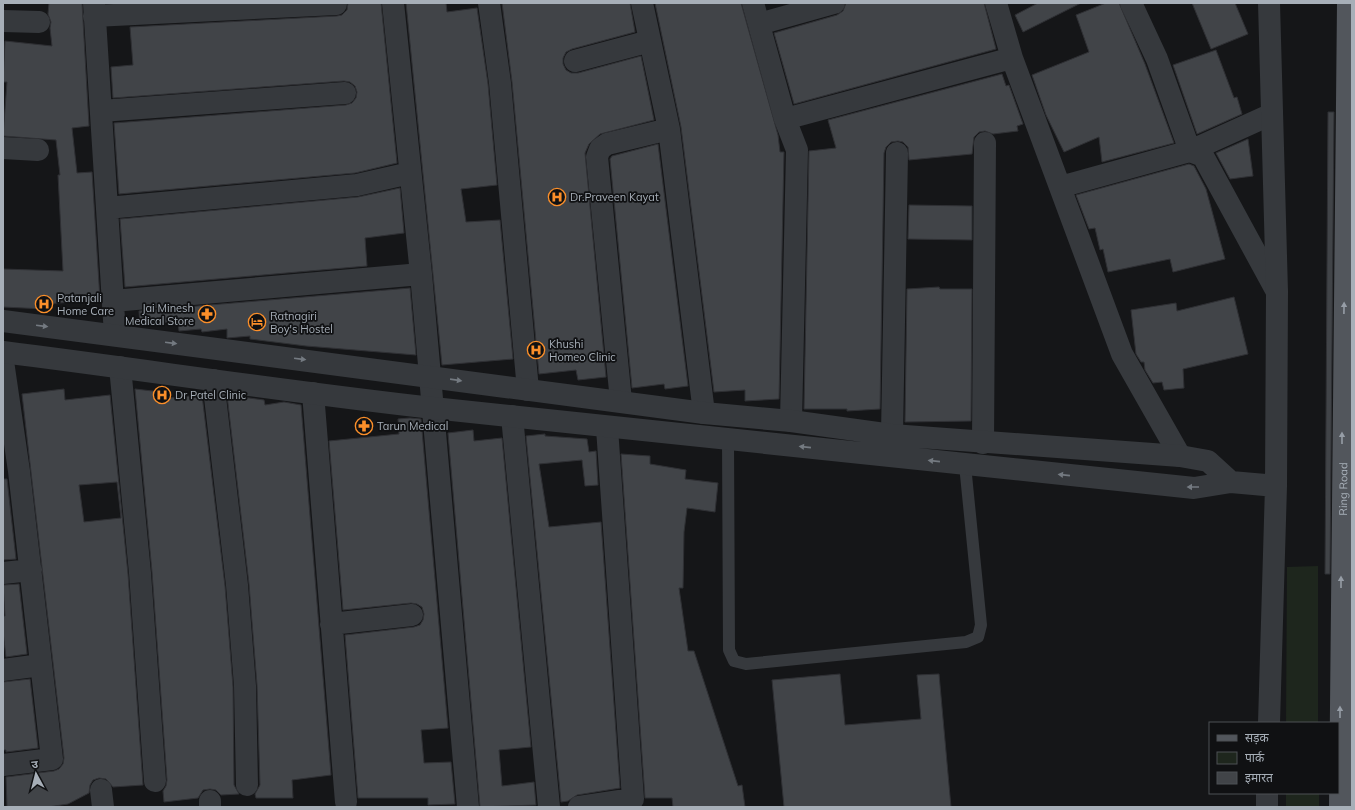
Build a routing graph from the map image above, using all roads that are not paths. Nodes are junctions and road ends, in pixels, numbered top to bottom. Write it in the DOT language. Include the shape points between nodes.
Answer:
graph roads {
  1 [pos="393,3"];
  2 [pos="490,3"];
  3 [pos="642,3"];
  4 [pos="753,3"];
  5 [pos="834,3"];
  6 [pos="996,3"];
  7 [pos="1131,3"];
  8 [pos="1269,3"];
  9 [pos="1348,3"];
  10 [pos="336,4"];
  11 [pos="94,10"];
  12 [pos="3,21"];
  13 [pos="39,22"];
  14 [pos="759,24"];
  15 [pos="650,41"];
  16 [pos="1012,58"];
  17 [pos="575,61"];
  18 [pos="345,92"];
  19 [pos="101,111"];
  20 [pos="1272,114"];
  21 [pos="785,119"];
  22 [pos="669,129"];
  23 [pos="985,143"];
  24 [pos="3,148"];
  25 [pos="38,150"];
  26 [pos="1190,151"];
  27 [pos="897,153"];
  28 [pos="410,173"];
  29 [pos="1060,187"];
  30 [pos="107,208"];
  31 [pos="420,274"];
  32 [pos="1277,292"];
  33 [pos="113,301"];
  34 [pos="3,321"];
  35 [pos="115,335"];
  36 [pos="3,352"];
  37 [pos="3,361"];
  38 [pos="120,367"];
  39 [pos="429,376"];
  40 [pos="213,380"];
  41 [pos="528,390"];
  42 [pos="313,393"];
  43 [pos="622,401"];
  44 [pos="433,408"];
  45 [pos="704,413"];
  46 [pos="512,416"];
  47 [pos="791,421"];
  48 [pos="607,428"];
  49 [pos="892,435"];
  50 [pos="728,439"];
  51 [pos="983,443"];
  52 [pos="1180,456"];
  53 [pos="965,465"];
  54 [pos="11,472"];
  55 [pos="1231,482"];
  56 [pos="1276,486"];
  57 [pos="31,570"];
  58 [pos="3,574"];
  59 [pos="412,615"];
  60 [pos="331,624"];
  61 [pos="41,665"];
  62 [pos="3,670"];
  63 [pos="1269,722"];
  64 [pos="3,765"];
  65 [pos="155,781"];
  66 [pos="247,785"];
  67 [pos="1267,794"];
  68 [pos="346,802"];
  69 [pos="468,807"];
  70 [pos="549,807"];
  71 [pos="579,807"];
  72 [pos="1267,807"];
  73 [pos="1340,807"];
  1 -- 28 [label="street"];
  2 -- 41 [label="street" via="500,83"];
  3 -- 15 [label="street"];
  4 -- 14 [label="street"];
  5 -- 14 [label="street"];
  6 -- 16 [label="street"];
  7 -- 26 [label="street" via="1157,59"];
  8 -- 20 [label="street"];
  73 -- 9 [label="main road, Ring Road, one-way"];
  10 -- 11 [label="street"];
  11 -- 19 [label="street"];
  12 -- 13 [label="street"];
  14 -- 21 [label="street"];
  15 -- 17 [label="street"];
  15 -- 22 [label="street"];
  16 -- 21 [label="street"];
  16 -- 29 [label="street"];
  18 -- 19 [label="street"];
  19 -- 30 [label="street"];
  20 -- 26 [label="street"];
  20 -- 32 [label="street"];
  21 -- 47 [label="street" via="798,150"];
  22 -- 43 [label="street" via="607,144 600,149 597,157"];
  22 -- 45 [label="street"];
  23 -- 51 [label="street"];
  24 -- 25 [label="street"];
  26 -- 29 [label="street"];
  26 -- 32 [label="street" via="1203,156"];
  27 -- 49 [label="street"];
  28 -- 30 [label="street" via="358,185"];
  28 -- 31 [label="street"];
  29 -- 52 [label="street" via="1122,354"];
  30 -- 33 [label="street"];
  31 -- 33 [label="street"];
  31 -- 39 [label="street"];
  32 -- 56 [label="street"];
  33 -- 35 [label="street"];
  34 -- 35 [label="street, one-way"];
  35 -- 39 [label="street, one-way"];
  36 -- 38 [label="street"];
  37 -- 54 [label="street"];
  38 -- 40 [label="street"];
  38 -- 65 [label="street" via="140,573"];
  39 -- 41 [label="street, one-way"];
  39 -- 44 [label="street"];
  40 -- 42 [label="street"];
  40 -- 66 [label="street" via="237,585 245,686"];
  41 -- 43 [label="street"];
  42 -- 44 [label="street"];
  42 -- 60 [label="street"];
  43 -- 45 [label="street"];
  44 -- 46 [label="street"];
  44 -- 69 [label="street"];
  45 -- 47 [label="street"];
  46 -- 48 [label="street"];
  46 -- 70 [label="street"];
  47 -- 49 [label="street"];
  48 -- 50 [label="street"];
  48 -- 71 [label="street" via="633,800"];
  49 -- 51 [label="street"];
  53 -- 50 [label="street, one-way"];
  50 -- 53 [label="lane" via="728,650 734,660 746,664 966,642 978,637 981,625"];
  51 -- 52 [label="street"];
  52 -- 55 [label="street" via="1208,461"];
  55 -- 53 [label="street, one-way" via="1194,488"];
  54 -- 57 [label="street"];
  55 -- 56 [label="street"];
  56 -- 63 [label="street"];
  57 -- 58 [label="street"];
  57 -- 61 [label="street"];
  59 -- 60 [label="street"];
  60 -- 68 [label="street"];
  61 -- 62 [label="street"];
  61 -- 64 [label="street" via="52,759"];
  67 -- 72 [label="street"];
}
